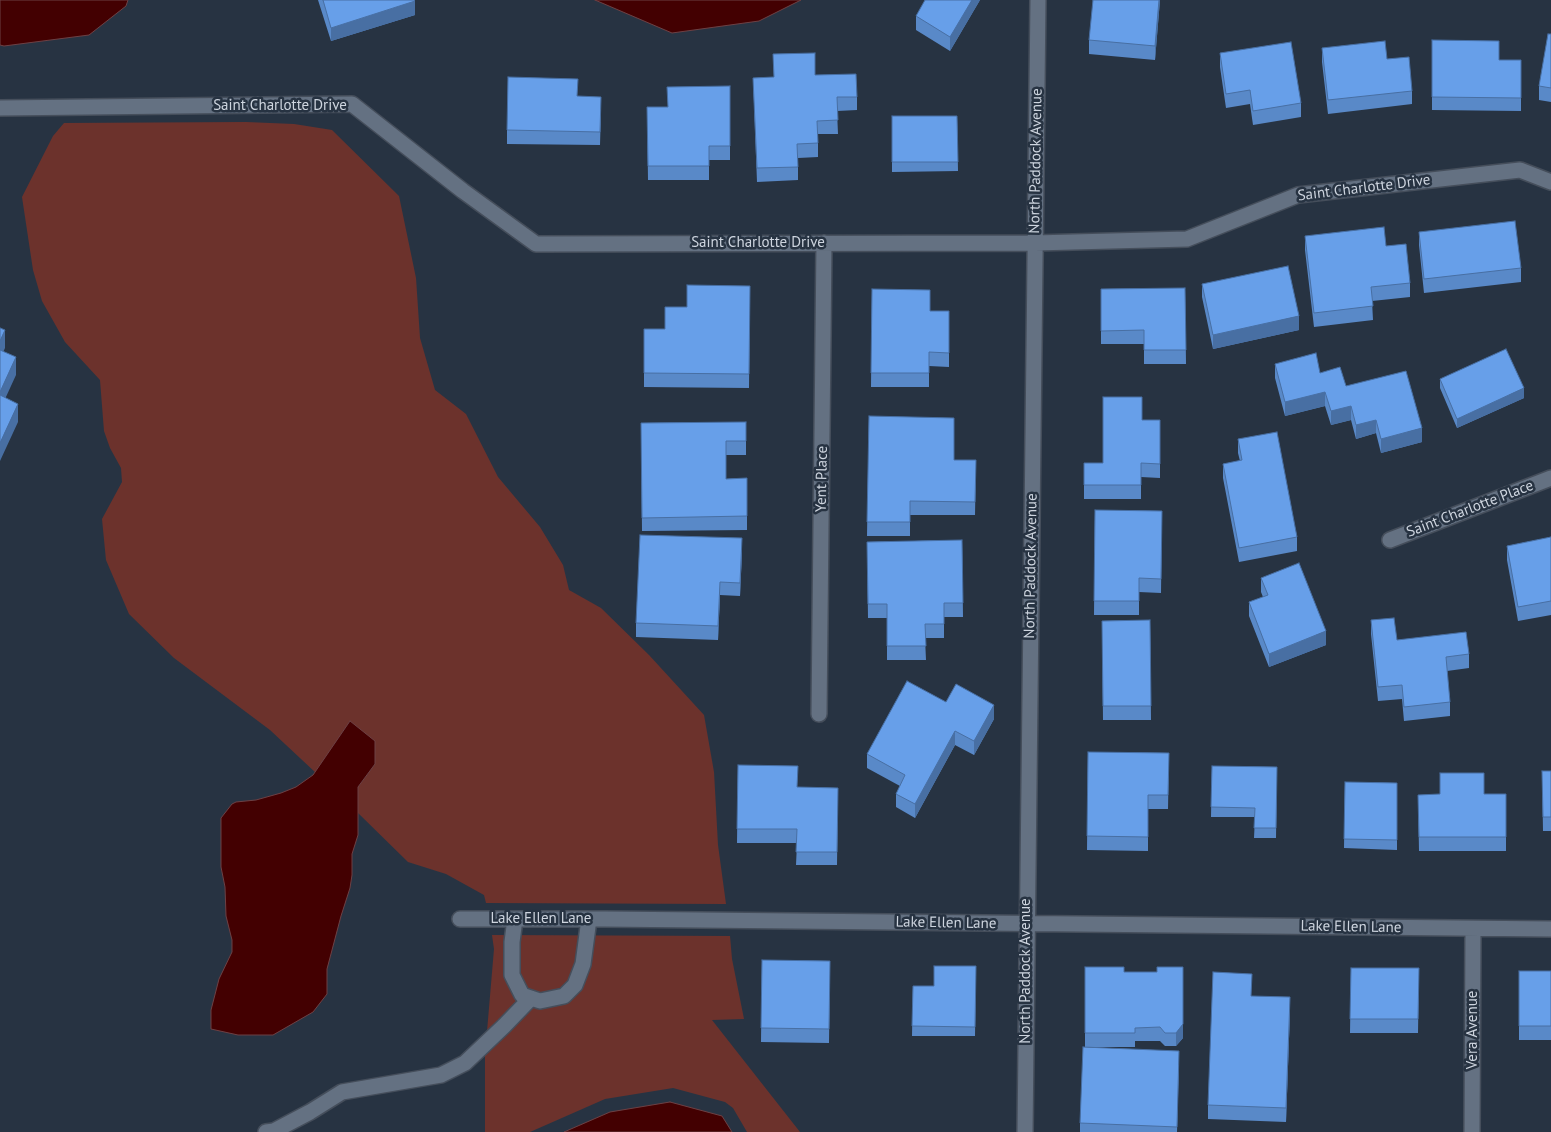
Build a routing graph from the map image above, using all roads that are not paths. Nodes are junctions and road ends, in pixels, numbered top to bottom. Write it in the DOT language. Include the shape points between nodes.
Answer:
graph roads {
  1 [pos="1038,0"];
  2 [pos="0,108"];
  3 [pos="1551,182"];
  4 [pos="824,243"];
  5 [pos="1035,243"];
  6 [pos="1551,478"];
  7 [pos="1390,540"];
  8 [pos="819,714"];
  9 [pos="460,919"];
  10 [pos="515,919"];
  11 [pos="589,919"];
  12 [pos="1026,924"];
  13 [pos="1473,928"];
  14 [pos="1551,928"];
  15 [pos="531,998"];
  16 [pos="266,1132"];
  17 [pos="1025,1132"];
  18 [pos="1472,1132"];
  1 -- 5 [label="street, North Paddock Avenue"];
  2 -- 4 [label="street, Saint Charlotte Drive" via="352,104 536,244"];
  3 -- 5 [label="street, Saint Charlotte Drive" via="1520,170 1298,195 1187,239"];
  4 -- 5 [label="street, Saint Charlotte Drive"];
  4 -- 8 [label="street, Yent Place"];
  5 -- 12 [label="street, North Paddock Avenue"];
  6 -- 7 [label="street, Saint Charlotte Place"];
  9 -- 10 [label="street, Lake Ellen Lane"];
  10 -- 11 [label="street, Lake Ellen Lane"];
  10 -- 15 [label="street" via="512,975 522,995"];
  11 -- 12 [label="street, Lake Ellen Lane"];
  11 -- 15 [label="street" via="575,985 564,996 540,1001"];
  12 -- 13 [label="street, Lake Ellen Lane"];
  12 -- 17 [label="street, North Paddock Avenue"];
  13 -- 14 [label="street, Lake Ellen Lane"];
  13 -- 18 [label="street, Vera Avenue"];
  15 -- 16 [label="street" via="465,1064 441,1075 342,1092 303,1116"];
}
